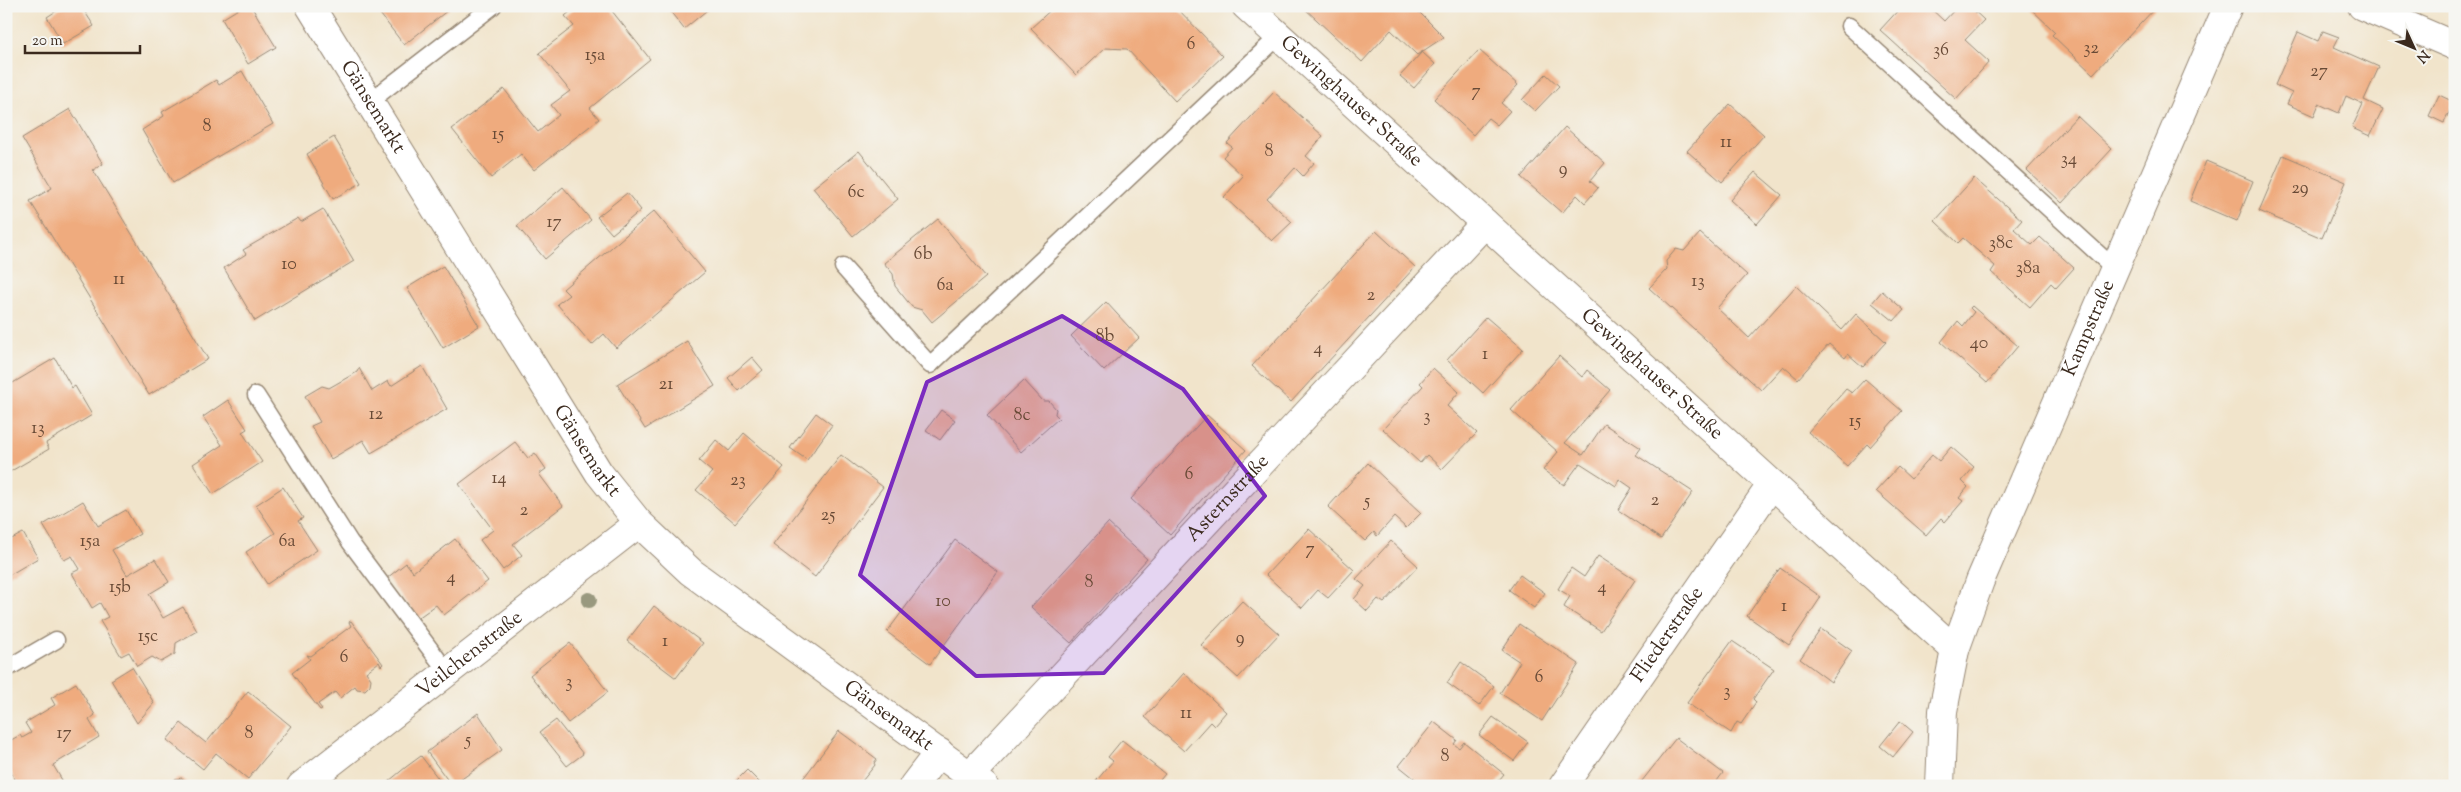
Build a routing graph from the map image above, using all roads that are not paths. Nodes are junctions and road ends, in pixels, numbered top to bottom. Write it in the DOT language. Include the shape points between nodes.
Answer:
graph roads {
  1 [pos="310,6"];
  2 [pos="493,6"];
  3 [pos="1246,6"];
  4 [pos="2228,6"];
  5 [pos="2362,6"];
  6 [pos="1849,26"];
  7 [pos="1280,36"];
  8 [pos="2455,46"];
  9 [pos="369,102"];
  10 [pos="1485,223"];
  11 [pos="843,267"];
  12 [pos="2114,269"];
  13 [pos="256,394"];
  14 [pos="1772,484"];
  15 [pos="639,523"];
  16 [pos="56,640"];
  17 [pos="1955,650"];
  18 [pos="6,669"];
  19 [pos="448,673"];
  20 [pos="939,752"];
  21 [pos="977,781"];
  22 [pos="301,786"];
  23 [pos="913,786"];
  24 [pos="1563,786"];
  25 [pos="1940,786"];
  1 -- 9 [label="street, Gänsemarkt"];
  2 -- 9 [label="lane"];
  3 -- 7 [label="street, Gewinghauser Straße"];
  4 -- 12 [label="street, Kampstraße"];
  5 -- 8 [label="street"];
  6 -- 12 [label="lane"];
  7 -- 10 [label="street, Gewinghauser Straße"];
  7 -- 11 [label="lane" via="930,365"];
  9 -- 15 [label="street, Gänsemarkt" via="599,472"];
  10 -- 14 [label="street, Gewinghauser Straße"];
  10 -- 21 [label="street, Asternstraße"];
  12 -- 17 [label="street, Kampstraße" via="1980,581"];
  13 -- 19 [label="lane" via="350,542"];
  14 -- 17 [label="street, Gewinghauser Straße"];
  14 -- 24 [label="street, Fliederstraße"];
  15 -- 19 [label="street, Veilchenstraße"];
  15 -- 20 [label="street, Gänsemarkt" via="691,572"];
  16 -- 18 [label="lane"];
  17 -- 25 [label="street" via="1943,711"];
  19 -- 22 [label="street, Veilchenstraße"];
  20 -- 21 [label="street, Gänsemarkt"];
  20 -- 23 [label="street"];
}
